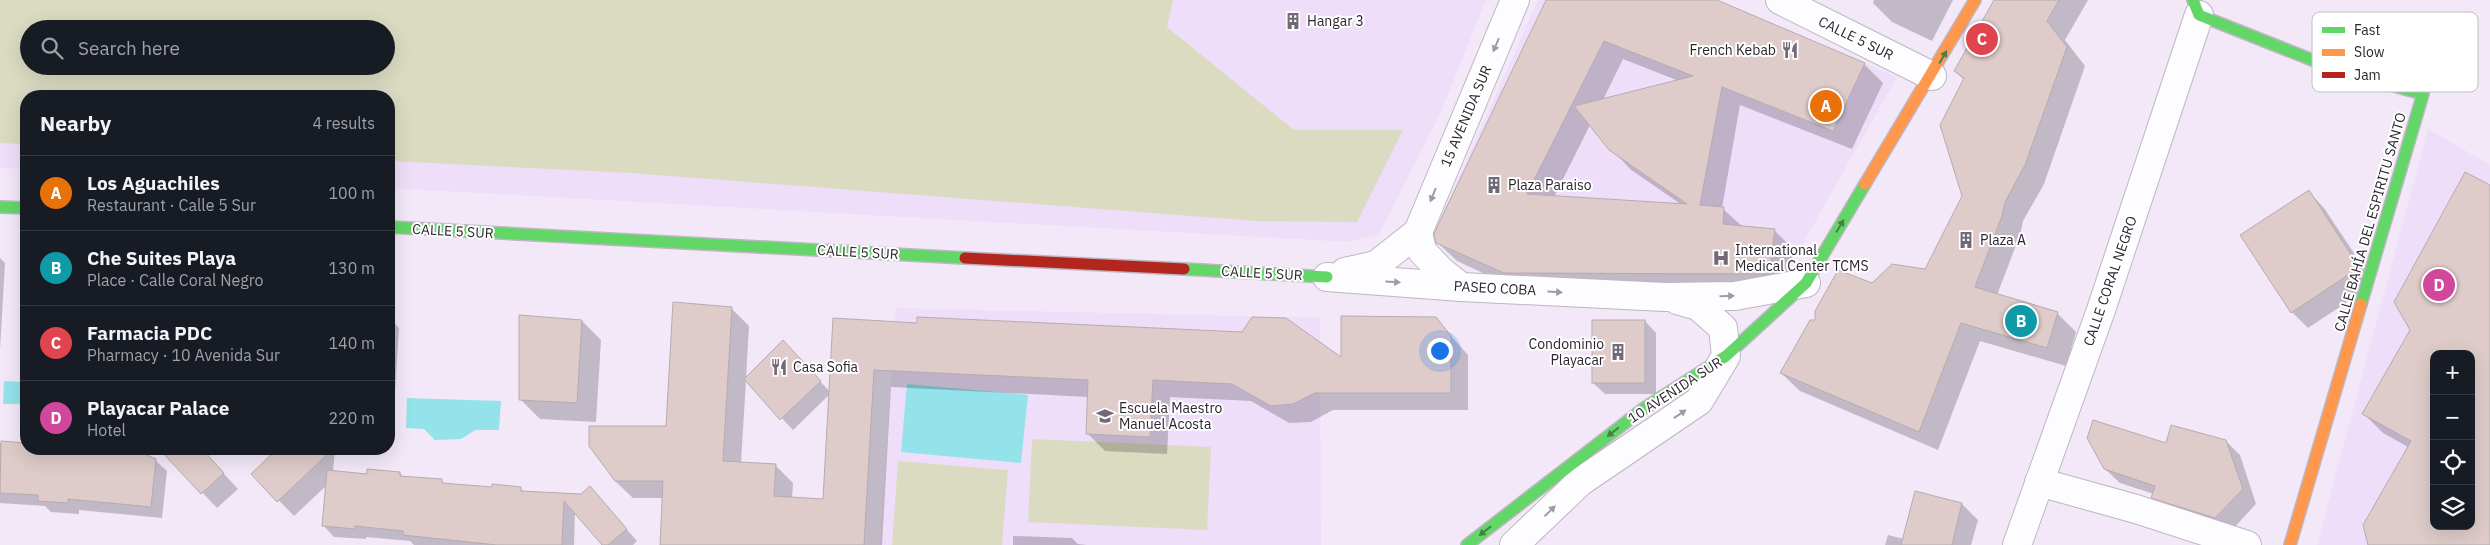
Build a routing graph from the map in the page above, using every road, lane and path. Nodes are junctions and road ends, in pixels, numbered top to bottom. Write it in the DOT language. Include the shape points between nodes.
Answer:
graph roads {
  1 [pos="1515,0"];
  2 [pos="1780,0"];
  3 [pos="1975,0"];
  4 [pos="2196,8"];
  5 [pos="2312,59"];
  6 [pos="1932,76"];
  7 [pos="2417,92"];
  8 [pos="0,207"];
  9 [pos="20,208"];
  10 [pos="395,227"];
  11 [pos="1418,232"];
  12 [pos="1327,277"];
  13 [pos="1806,283"];
  14 [pos="1461,287"];
  15 [pos="1664,297"];
  16 [pos="1726,356"];
  17 [pos="2039,482"];
  18 [pos="1467,545"];
  19 [pos="1514,545"];
  20 [pos="2017,545"];
  21 [pos="2247,545"];
  22 [pos="2290,545"];
  1 -- 11 [label="street, 15 AVENIDA SUR, one-way"];
  2 -- 6 [label="street, CALLE 5 SUR"];
  6 -- 3 [label="street, one-way"];
  4 -- 5 [label="street, CALLE BAHÍA DEL ESPIRITU SANTO"];
  4 -- 17 [label="street, CALLE CORAL NEGRO" via="2107,292"];
  13 -- 6 [label="street, one-way"];
  7 -- 22 [label="street, CALLE BAHÍA DEL ESPIRITU SANTO" via="2424,94"];
  8 -- 9 [label="street"];
  10 -- 12 [label="street, CALLE 5 SUR"];
  11 -- 12 [label="street" via="1376,264"];
  11 -- 14 [label="street" via="1422,252"];
  12 -- 14 [label="street, PASEO COBA, one-way"];
  15 -- 13 [label="street, PASEO COBA, one-way" via="1735,296"];
  13 -- 16 [label="street"];
  14 -- 15 [label="street, PASEO COBA, one-way"];
  15 -- 16 [label="street, PASEO COBA" via="1698,306 1723,328"];
  16 -- 18 [label="street, 10 AVENIDA SUR, one-way" via="1643,409"];
  19 -- 16 [label="street, 10 AVENIDA SUR, one-way" via="1580,482 1699,401"];
  17 -- 20 [label="street, CALLE CORAL NEGRO"];
  17 -- 21 [label="street"];
}
